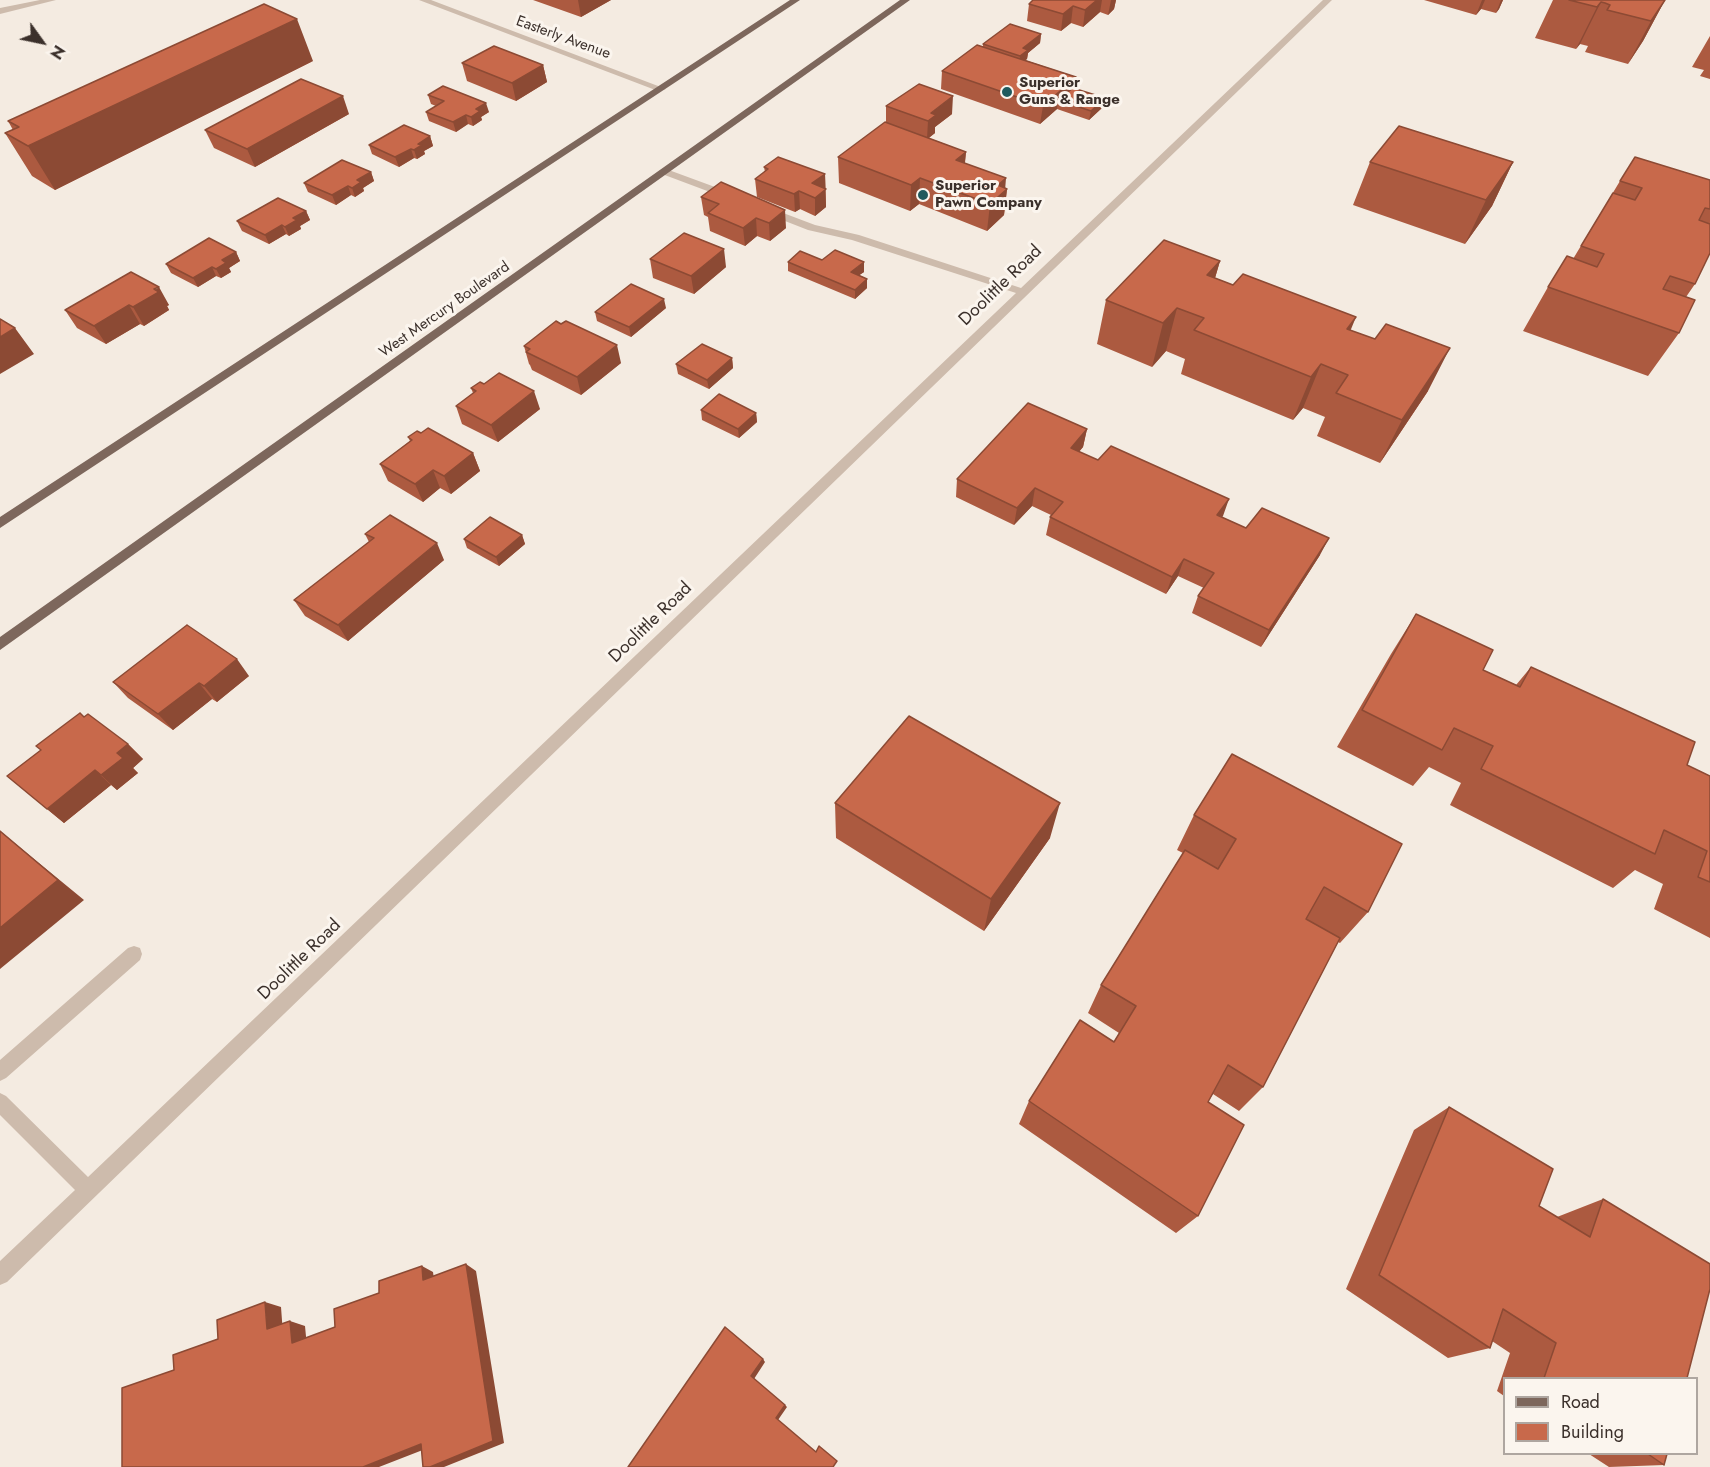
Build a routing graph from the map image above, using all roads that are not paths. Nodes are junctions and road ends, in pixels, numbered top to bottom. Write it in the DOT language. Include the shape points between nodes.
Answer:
graph roads {
  1 [pos="52,0"];
  2 [pos="423,0"];
  3 [pos="796,0"];
  4 [pos="906,0"];
  5 [pos="1328,0"];
  6 [pos="0,11"];
  7 [pos="661,88"];
  8 [pos="666,172"];
  9 [pos="739,200"];
  10 [pos="760,208"];
  11 [pos="1023,292"];
  12 [pos="0,523"];
  13 [pos="0,644"];
  14 [pos="134,954"];
  15 [pos="0,1072"];
  16 [pos="0,1102"];
  17 [pos="88,1190"];
  18 [pos="0,1275"];
  1 -- 6 [label="street"];
  2 -- 7 [label="street, Easterly Avenue"];
  3 -- 7 [label="main road"];
  4 -- 8 [label="main road, West Mercury Boulevard"];
  5 -- 11 [label="street, Doolittle Road"];
  7 -- 12 [label="main road"];
  8 -- 9 [label="street"];
  8 -- 13 [label="main road, West Mercury Boulevard"];
  10 -- 11 [label="street" via="812,228 855,237"];
  11 -- 17 [label="street, Doolittle Road"];
  14 -- 15 [label="street"];
  16 -- 17 [label="street"];
  17 -- 18 [label="street, Doolittle Road"];
}
